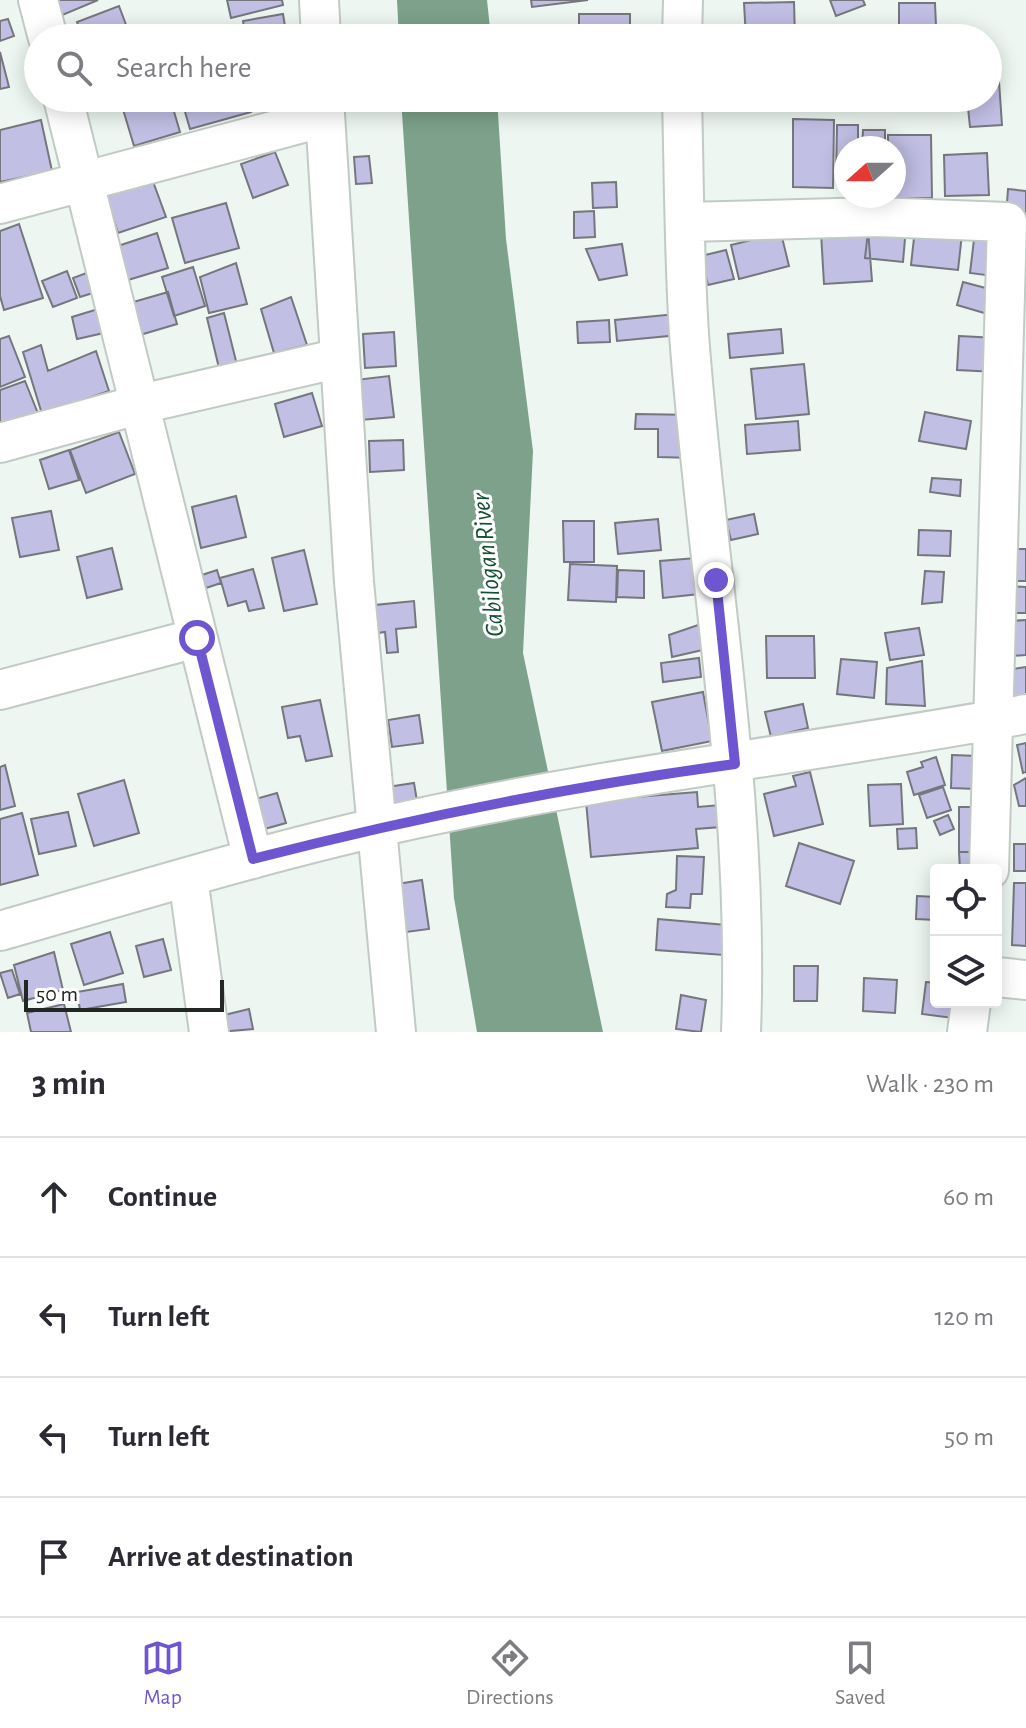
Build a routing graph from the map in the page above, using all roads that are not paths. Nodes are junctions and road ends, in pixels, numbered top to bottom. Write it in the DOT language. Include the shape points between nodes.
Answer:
graph roads {
  1 [pos="38,0"];
  2 [pos="319,0"];
  3 [pos="683,0"];
  4 [pos="44,24"];
  5 [pos="320,24"];
  6 [pos="682,24"];
  7 [pos="67,112"];
  8 [pos="312,112"];
  9 [pos="325,112"];
  10 [pos="682,112"];
  11 [pos="85,182"];
  12 [pos="0,204"];
  13 [pos="686,222"];
  14 [pos="340,358"];
  15 [pos="141,404"];
  16 [pos="0,443"];
  17 [pos="197,638"];
  18 [pos="0,690"];
  19 [pos="1010,717"];
  20 [pos="735,764"];
  21 [pos="395,823"];
  22 [pos="253,859"];
  23 [pos="990,864"];
  24 [pos="188,877"];
  25 [pos="0,931"];
  26 [pos="1002,978"];
  27 [pos="1026,980"];
  28 [pos="970,1008"];
  29 [pos="209,1032"];
  30 [pos="396,1032"];
  31 [pos="741,1032"];
  32 [pos="967,1032"];
  1 -- 4 [label="street"];
  2 -- 5 [label="street"];
  3 -- 6 [label="street"];
  7 -- 11 [label="street"];
  8 -- 11 [label="street"];
  9 -- 14 [label="street"];
  10 -- 13 [label="street"];
  11 -- 12 [label="street"];
  11 -- 15 [label="street"];
  13 -- 19 [label="street" via="876,217 1007,222"];
  13 -- 20 [label="street" via="689,333"];
  14 -- 15 [label="street"];
  14 -- 21 [label="street" via="354,582"];
  15 -- 16 [label="street"];
  15 -- 17 [label="street"];
  17 -- 18 [label="street"];
  17 -- 22 [label="street"];
  19 -- 20 [label="street"];
  19 -- 23 [label="street"];
  20 -- 21 [label="street" via="636,777"];
  20 -- 31 [label="street" via="743,879"];
  21 -- 22 [label="street"];
  21 -- 30 [label="street"];
  22 -- 24 [label="street"];
  24 -- 25 [label="street"];
  24 -- 29 [label="street"];
  26 -- 27 [label="street"];
  28 -- 32 [label="street"];
}
